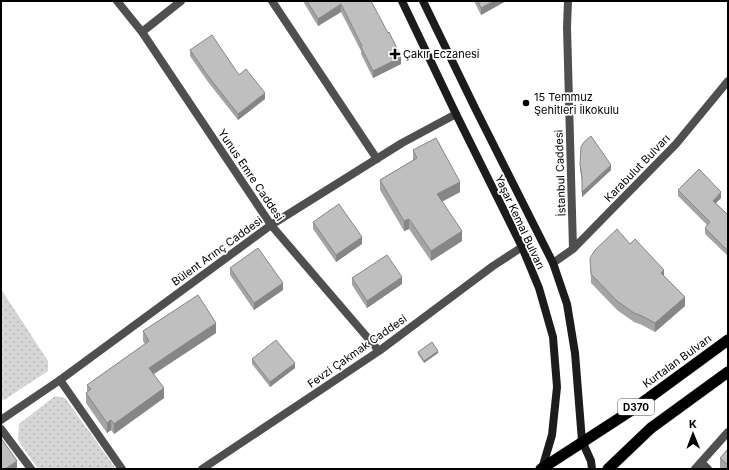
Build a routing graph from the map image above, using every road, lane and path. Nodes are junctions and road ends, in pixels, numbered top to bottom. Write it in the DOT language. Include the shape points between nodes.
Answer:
graph roads {
  1 [pos="117,1"];
  2 [pos="182,1"];
  3 [pos="272,1"];
  4 [pos="402,1"];
  5 [pos="423,1"];
  6 [pos="568,1"];
  7 [pos="142,32"];
  8 [pos="728,81"];
  9 [pos="456,114"];
  10 [pos="377,159"];
  11 [pos="271,225"];
  12 [pos="522,248"];
  13 [pos="573,249"];
  14 [pos="553,263"];
  15 [pos="728,340"];
  16 [pos="379,351"];
  17 [pos="728,372"];
  18 [pos="60,380"];
  19 [pos="1,420"];
  20 [pos="1,429"];
  21 [pos="728,432"];
  22 [pos="582,441"];
  23 [pos="698,466"];
  24 [pos="31,469"];
  25 [pos="122,469"];
  26 [pos="202,469"];
  27 [pos="542,469"];
  28 [pos="592,469"];
  29 [pos="608,469"];
  30 [pos="708,469"];
  1 -- 7 [label="street, Yunus Emre Caddesi"];
  2 -- 7 [label="street"];
  3 -- 10 [label="street"];
  4 -- 9 [label="main road, Yaşar Kemal Bulvarı"];
  5 -- 14 [label="main road, Yaşar Kemal Bulvarı"];
  6 -- 13 [label="street, İstanbul Caddesi"];
  7 -- 11 [label="street, Yunus Emre Caddesi"];
  8 -- 13 [label="street, Karabulut Bulvarı" via="676,144"];
  9 -- 10 [label="street, Bülent Arınç Caddesi"];
  9 -- 12 [label="main road, Yaşar Kemal Bulvarı"];
  10 -- 11 [label="street, Bülent Arınç Caddesi"];
  11 -- 16 [label="street, Yunus Emre Caddesi"];
  11 -- 18 [label="street, Bülent Arınç Caddesi"];
  12 -- 16 [label="street, Fevzi Çakmak Caddesi" via="493,266"];
  12 -- 27 [label="main road, Yaşar Kemal Bulvarı" via="539,288 553,337 557,387 552,435"];
  13 -- 14 [label="street, Karabulut Bulvarı"];
  14 -- 22 [label="main road, Yaşar Kemal Bulvarı" via="567,304 576,353"];
  15 -- 22 [label="highway, Kurtalan Bulvarı / D370" via="634,408"];
  16 -- 26 [label="street, Fevzi Çakmak Caddesi"];
  17 -- 29 [label="highway, D370" via="651,428"];
  18 -- 19 [label="street, Bülent Arınç Caddesi"];
  18 -- 25 [label="street"];
  20 -- 24 [label="street"];
  21 -- 23 [label="street"];
  22 -- 27 [label="highway, Kurtalan Bulvarı / D370"];
  22 -- 28 [label="main road"];
  23 -- 30 [label="street"];
}
